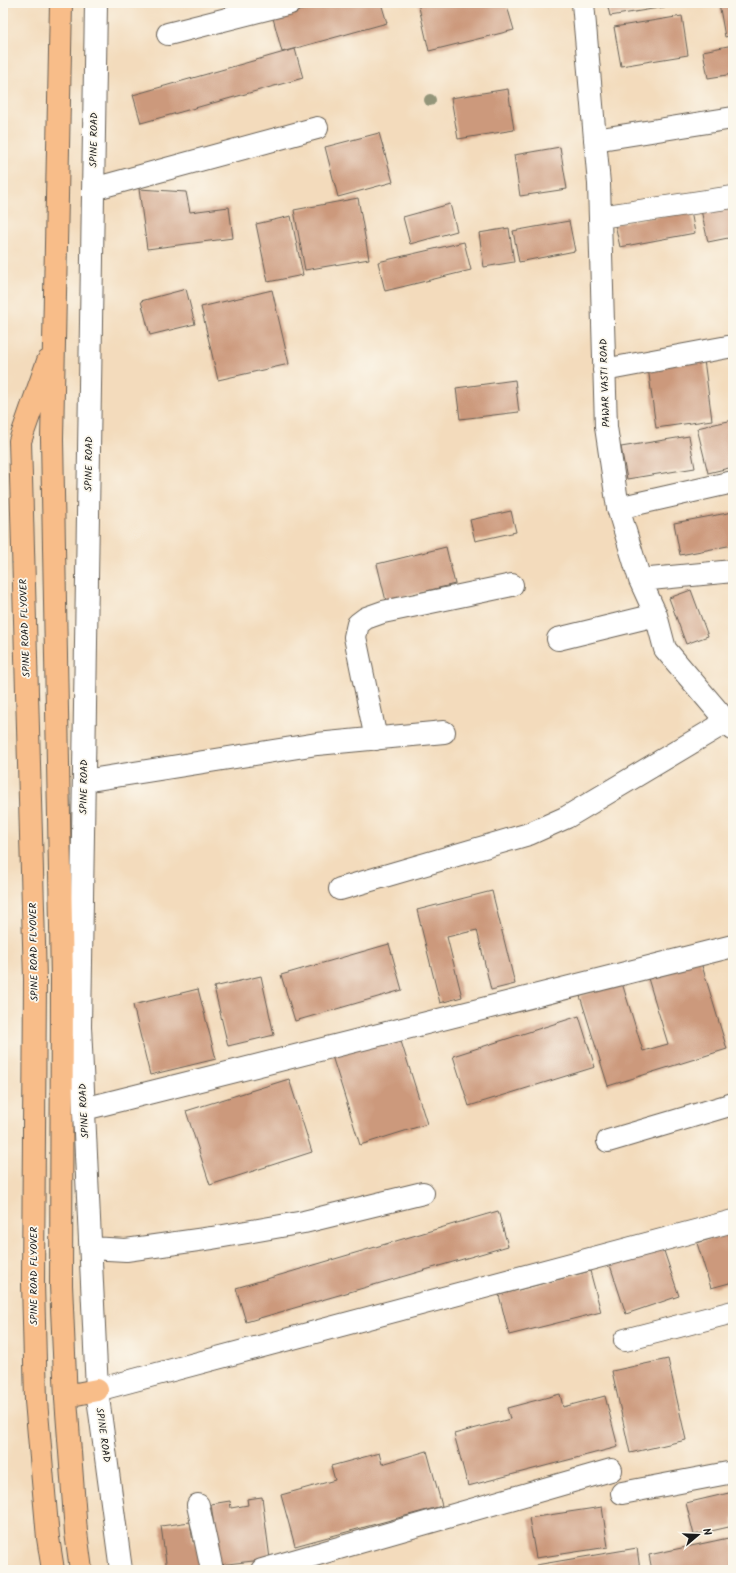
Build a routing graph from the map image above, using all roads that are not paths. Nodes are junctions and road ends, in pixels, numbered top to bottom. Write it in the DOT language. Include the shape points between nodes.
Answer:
graph roads {
  1 [pos="61,3"];
  2 [pos="96,3"];
  3 [pos="290,3"];
  4 [pos="583,3"];
  5 [pos="168,34"];
  6 [pos="733,118"];
  7 [pos="317,128"];
  8 [pos="595,140"];
  9 [pos="93,189"];
  10 [pos="733,197"];
  11 [pos="600,217"];
  12 [pos="55,339"];
  13 [pos="733,346"];
  14 [pos="604,370"];
  15 [pos="733,482"];
  16 [pos="618,508"];
  17 [pos="733,570"];
  18 [pos="640,580"];
  19 [pos="512,584"];
  20 [pos="656,615"];
  21 [pos="558,639"];
  22 [pos="730,726"];
  23 [pos="444,732"];
  24 [pos="376,739"];
  25 [pos="84,781"];
  26 [pos="340,889"];
  27 [pos="733,946"];
  28 [pos="733,1104"];
  29 [pos="84,1109"];
  30 [pos="608,1141"];
  31 [pos="423,1193"];
  32 [pos="733,1220"];
  33 [pos="90,1248"];
  34 [pos="733,1312"];
  35 [pos="625,1340"];
  36 [pos="97,1390"];
  37 [pos="66,1396"];
  38 [pos="611,1470"];
  39 [pos="733,1472"];
  40 [pos="622,1493"];
  41 [pos="198,1506"];
  42 [pos="301,1564"];
  43 [pos="53,1570"];
  44 [pos="81,1570"];
  45 [pos="121,1570"];
  46 [pos="212,1570"];
  47 [pos="262,1570"];
  1 -- 12 [label="main road, SPINE ROAD"];
  2 -- 9 [label="street, SPINE ROAD"];
  3 -- 5 [label="street"];
  4 -- 8 [label="street, PAWAR VASTI ROAD"];
  6 -- 8 [label="street"];
  7 -- 9 [label="street"];
  8 -- 11 [label="street, PAWAR VASTI ROAD"];
  9 -- 25 [label="street, SPINE ROAD"];
  10 -- 11 [label="street"];
  11 -- 14 [label="street, PAWAR VASTI ROAD"];
  12 -- 37 [label="main road, SPINE ROAD" via="52,439 62,980 61,1285"];
  12 -- 43 [label="main road, SPINE ROAD FLYOVER" via="20,441 35,979 33,1283 36,1401"];
  13 -- 14 [label="street"];
  14 -- 16 [label="street, PAWAR VASTI ROAD" via="606,427"];
  15 -- 16 [label="street"];
  16 -- 18 [label="street, PAWAR VASTI ROAD"];
  17 -- 18 [label="street"];
  18 -- 20 [label="street, PAWAR VASTI ROAD"];
  19 -- 24 [label="street" via="383,612 358,624 355,637"];
  20 -- 21 [label="street"];
  20 -- 22 [label="street, PAWAR VASTI ROAD" via="665,649"];
  22 -- 26 [label="street" via="567,817 529,834"];
  23 -- 24 [label="street"];
  24 -- 25 [label="street" via="317,744"];
  25 -- 29 [label="street, SPINE ROAD" via="80,1026"];
  27 -- 29 [label="street"];
  28 -- 30 [label="street"];
  29 -- 33 [label="street, SPINE ROAD"];
  31 -- 33 [label="street" via="304,1222 212,1238 126,1250"];
  32 -- 36 [label="street"];
  33 -- 36 [label="street, SPINE ROAD"];
  34 -- 35 [label="street"];
  36 -- 37 [label="main road"];
  36 -- 45 [label="street, SPINE ROAD"];
  37 -- 44 [label="main road, SPINE ROAD"];
  38 -- 42 [label="street"];
  39 -- 40 [label="street"];
  41 -- 46 [label="street"];
  42 -- 47 [label="street"];
}
